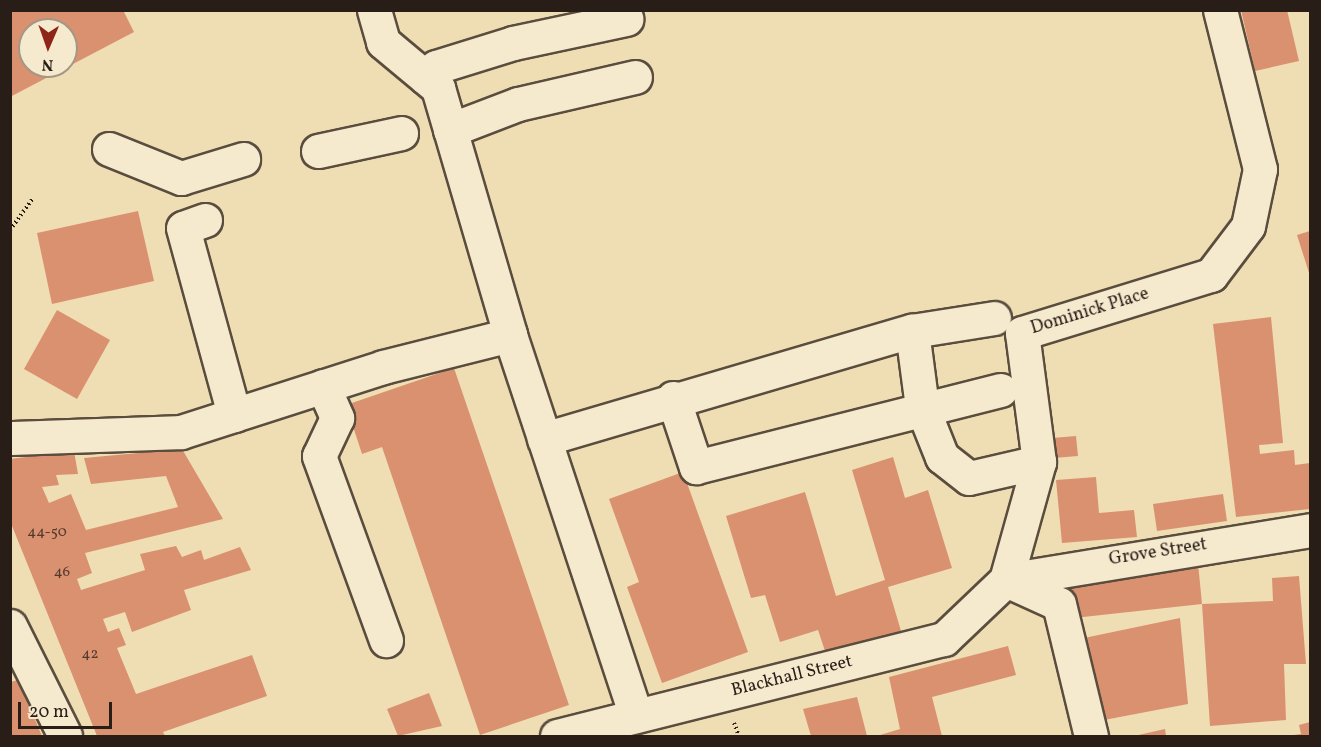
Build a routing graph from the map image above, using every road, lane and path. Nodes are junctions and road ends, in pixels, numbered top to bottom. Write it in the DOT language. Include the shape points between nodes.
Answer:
graph roads {
  1 [pos="374,10"];
  2 [pos="1220,10"];
  3 [pos="626,19"];
  4 [pos="425,77"];
  5 [pos="635,77"];
  6 [pos="450,130"];
  7 [pos="400,133"];
  8 [pos="109,149"];
  9 [pos="318,151"];
  10 [pos="243,159"];
  11 [pos="33,198"];
  12 [pos="205,220"];
  13 [pos="10,230"];
  14 [pos="994,318"];
  15 [pos="912,330"];
  16 [pos="510,335"];
  17 [pos="323,386"];
  18 [pos="999,390"];
  19 [pos="673,398"];
  20 [pos="921,407"];
  21 [pos="234,415"];
  22 [pos="10,438"];
  23 [pos="544,439"];
  24 [pos="1039,462"];
  25 [pos="1311,530"];
  26 [pos="1006,580"];
  27 [pos="10,626"];
  28 [pos="386,640"];
  29 [pos="636,716"];
  30 [pos="65,736"];
  31 [pos="557,736"];
  32 [pos="1091,736"];
  1 -- 4 [label="street" via="383,42"];
  2 -- 24 [label="street, Dominick Place" via="1260,169 1248,226 1211,275 1022,333"];
  3 -- 4 [label="street" via="513,43 436,67"];
  4 -- 6 [label="street" via="438,88"];
  5 -- 6 [label="street" via="518,104"];
  6 -- 16 [label="street"];
  7 -- 9 [label="street"];
  8 -- 10 [label="street" via="181,178"];
  11 -- 13 [label="path"];
  12 -- 21 [label="street" via="183,228"];
  14 -- 15 [label="street"];
  15 -- 19 [label="street"];
  15 -- 20 [label="street"];
  16 -- 17 [label="street"];
  16 -- 23 [label="street"];
  17 -- 21 [label="street"];
  17 -- 28 [label="street" via="337,418 319,456"];
  18 -- 20 [label="street"];
  19 -- 20 [label="street" via="696,466"];
  19 -- 23 [label="street"];
  20 -- 24 [label="street" via="942,457 969,478"];
  21 -- 22 [label="street" via="181,432"];
  23 -- 29 [label="street"];
  24 -- 26 [label="street, Dominick Place"];
  25 -- 26 [label="street, Grove Street"];
  26 -- 29 [label="street, Blackhall Street" via="944,639"];
  26 -- 32 [label="street" via="1059,604"];
  27 -- 30 [label="street"];
  29 -- 31 [label="street, Blackhall Street"];
}
